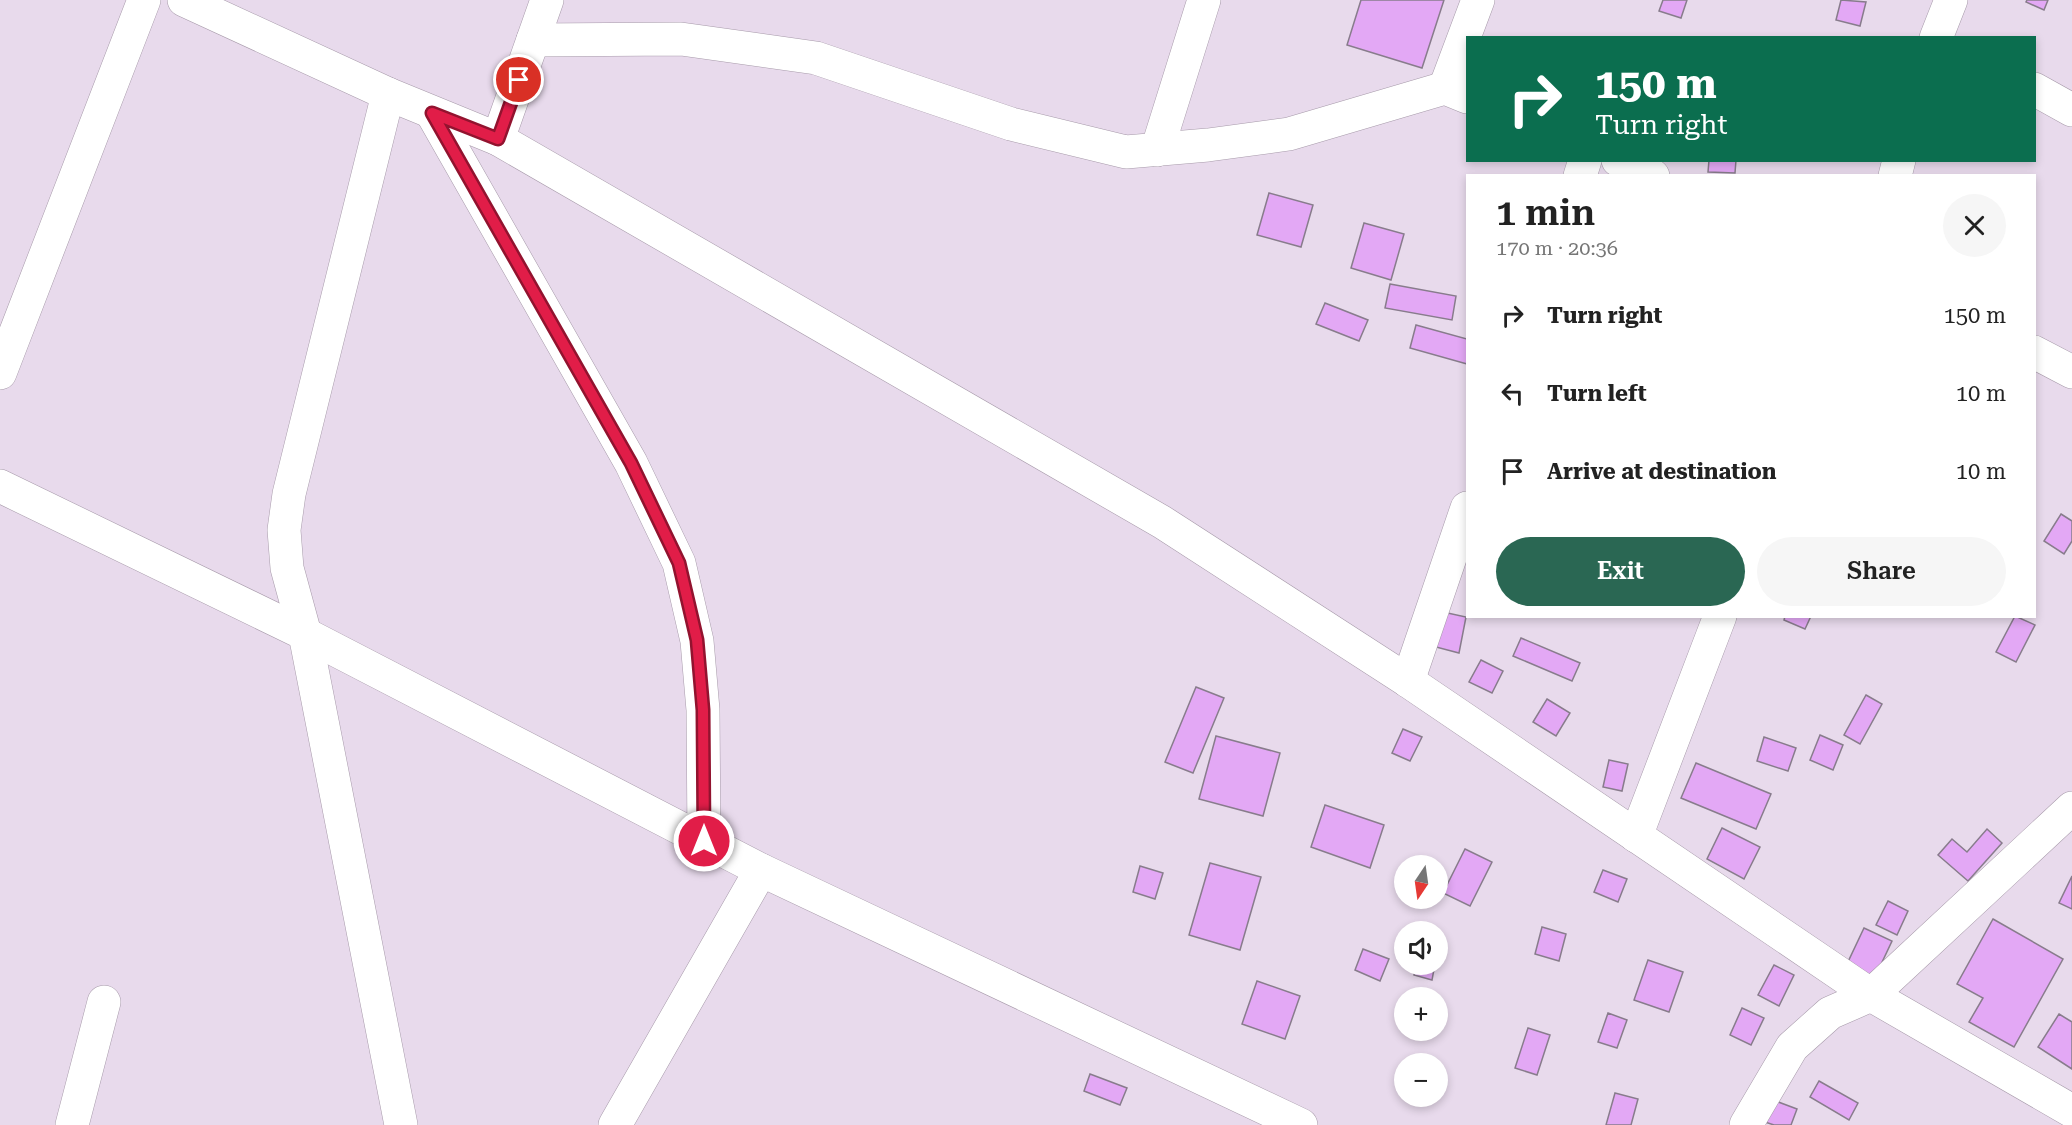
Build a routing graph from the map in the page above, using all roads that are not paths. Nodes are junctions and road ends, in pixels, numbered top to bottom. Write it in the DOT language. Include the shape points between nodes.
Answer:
graph roads {
  1 [pos="144,0"];
  2 [pos="184,0"];
  3 [pos="545,0"];
  4 [pos="1204,0"];
  5 [pos="1478,0"];
  6 [pos="1950,0"];
  7 [pos="1469,36"];
  8 [pos="1938,36"];
  9 [pos="533,40"];
  10 [pos="1466,51"];
  11 [pos="2036,90"];
  12 [pos="1456,93"];
  13 [pos="388,94"];
  14 [pos="2072,110"];
  15 [pos="432,113"];
  16 [pos="498,139"];
  17 [pos="1157,150"];
  18 [pos="1622,162"];
  19 [pos="1649,174"];
  20 [pos="2036,353"];
  21 [pos="2072,372"];
  22 [pos="0,373"];
  23 [pos="0,486"];
  24 [pos="1466,511"];
  25 [pos="1719,618"];
  26 [pos="305,634"];
  27 [pos="1408,681"];
  28 [pos="2072,808"];
  29 [pos="1636,836"];
  30 [pos="704,841"];
  31 [pos="761,870"];
  32 [pos="1871,995"];
  33 [pos="104,1002"];
  34 [pos="2072,1111"];
  35 [pos="72,1125"];
  36 [pos="401,1125"];
  37 [pos="615,1125"];
  38 [pos="1300,1125"];
  39 [pos="1746,1125"];
  1 -- 22 [label="street"];
  2 -- 13 [label="street"];
  3 -- 9 [label="street"];
  4 -- 17 [label="street"];
  5 -- 7 [label="street"];
  6 -- 8 [label="street"];
  9 -- 16 [label="street"];
  9 -- 17 [label="street" via="681,39 816,58 1011,124 1126,152"];
  10 -- 12 [label="street"];
  11 -- 14 [label="street"];
  12 -- 17 [label="street" via="1289,135"];
  13 -- 15 [label="street"];
  13 -- 26 [label="street" via="289,494 284,530 287,568"];
  15 -- 16 [label="street"];
  15 -- 30 [label="street" via="631,463 679,563 697,640 703,710"];
  16 -- 27 [label="street" via="1162,522"];
  18 -- 19 [label="street"];
  20 -- 21 [label="street"];
  23 -- 26 [label="street"];
  24 -- 27 [label="street"];
  25 -- 29 [label="street"];
  26 -- 30 [label="street"];
  26 -- 36 [label="street"];
  27 -- 29 [label="street"];
  28 -- 32 [label="street"];
  29 -- 32 [label="street"];
  30 -- 31 [label="street"];
  31 -- 37 [label="street"];
  31 -- 38 [label="street"];
  32 -- 34 [label="street"];
  32 -- 39 [label="street" via="1830,1013 1792,1047"];
  33 -- 35 [label="street"];
}
